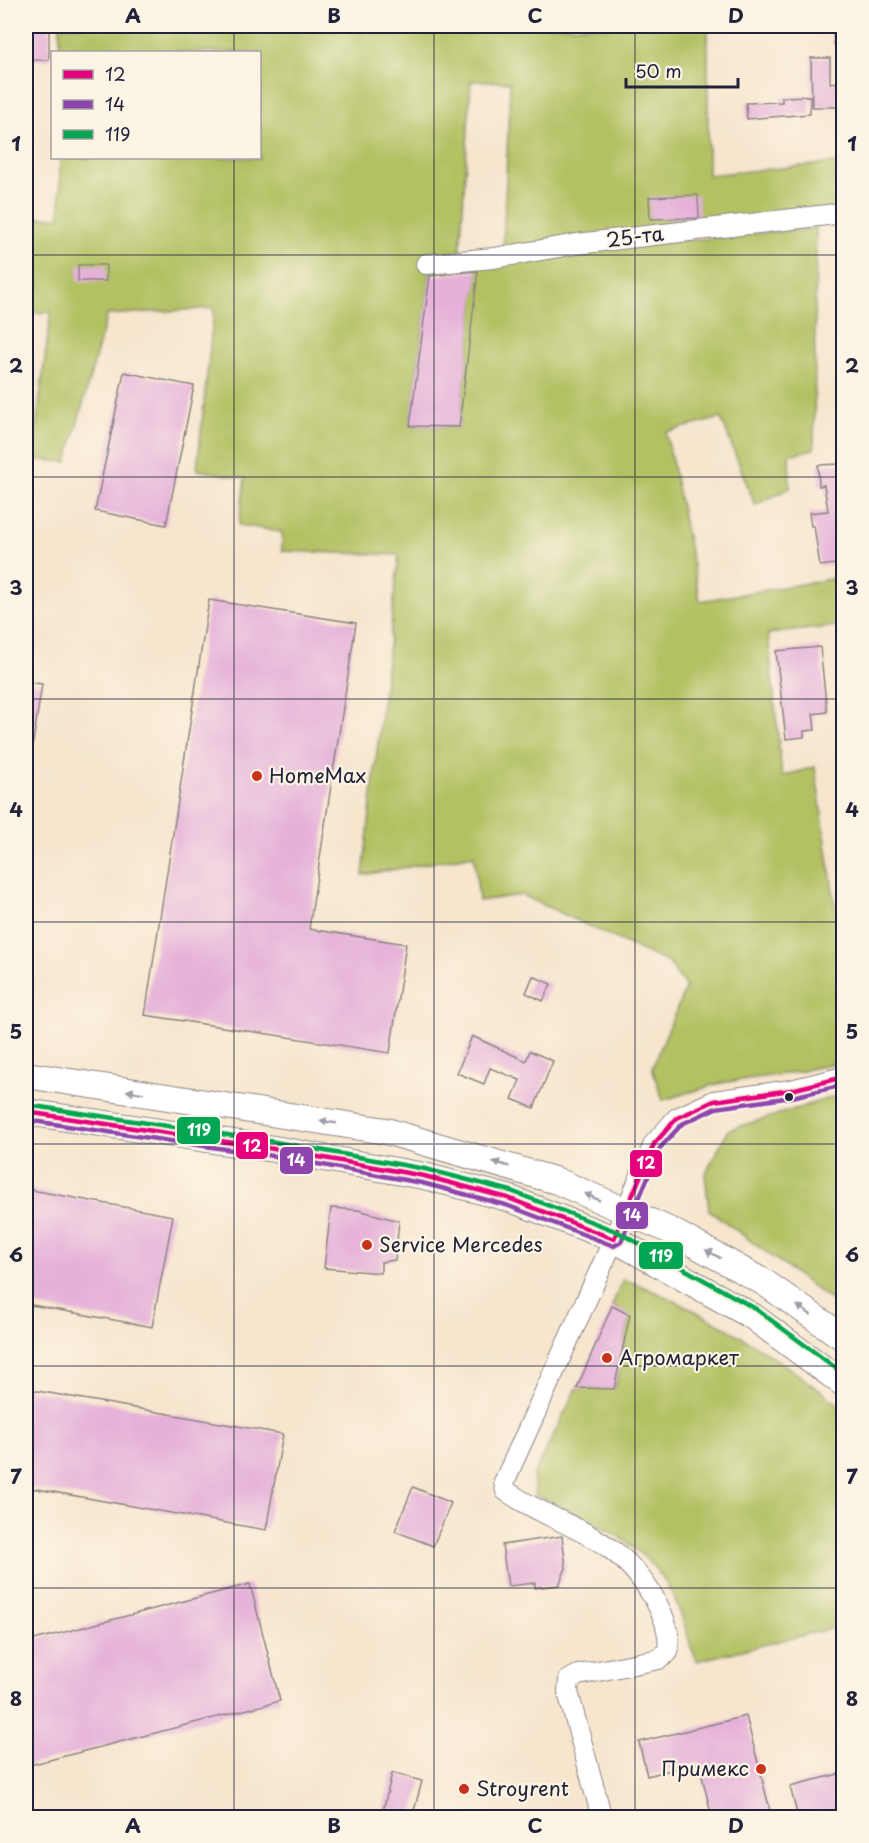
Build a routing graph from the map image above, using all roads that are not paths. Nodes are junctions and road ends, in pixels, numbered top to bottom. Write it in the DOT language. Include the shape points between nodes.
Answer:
graph roads {
  1 [pos="842,26"];
  2 [pos="843,40"];
  3 [pos="843,213"];
  4 [pos="426,264"];
  5 [pos="26,1075"];
  6 [pos="843,1077"];
  7 [pos="26,1112"];
  8 [pos="626,1212"];
  9 [pos="614,1239"];
  10 [pos="843,1338"];
  11 [pos="843,1384"];
  12 [pos="602,1818"];
  1 -- 2 [label="street"];
  3 -- 4 [label="street, 25-та"];
  8 -- 5 [label="main road, one-way" via="557,1181 412,1137"];
  6 -- 8 [label="street" via="791,1090 714,1101 677,1118 654,1144"];
  7 -- 9 [label="main road" via="424,1176 508,1198"];
  8 -- 9 [label="street"];
  10 -- 8 [label="main road, one-way" via="765,1283 670,1231"];
  9 -- 11 [label="main road" via="752,1316"];
  9 -- 12 [label="street" via="504,1482 507,1491 522,1502 612,1548 642,1576 661,1609 670,1638 668,1652 659,1659 569,1680 568,1692"];
}
